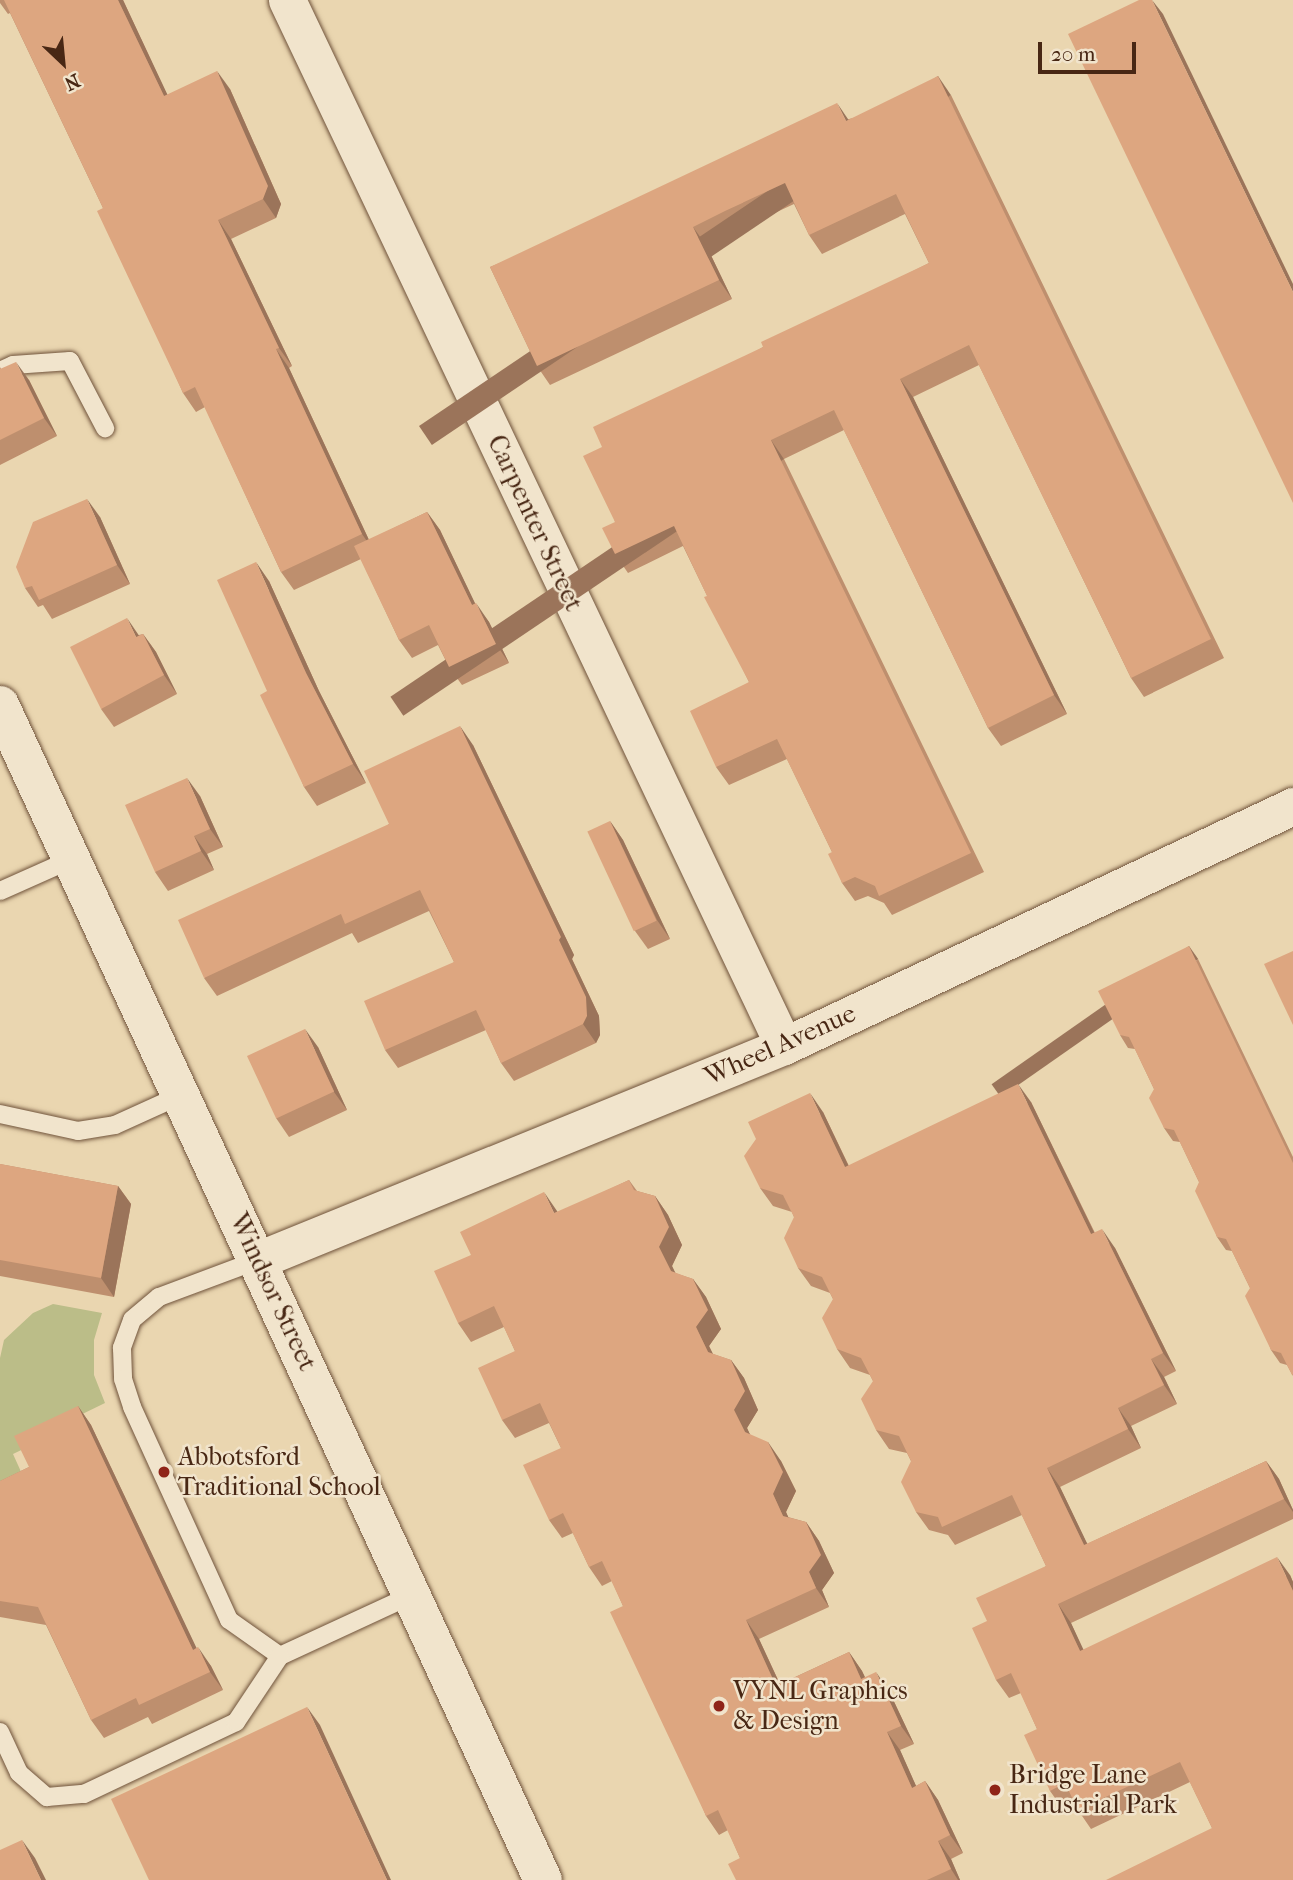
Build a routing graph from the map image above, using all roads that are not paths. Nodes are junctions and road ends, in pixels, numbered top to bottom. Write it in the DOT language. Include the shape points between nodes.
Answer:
graph roads {
  1 [pos="287,0"];
  2 [pos="0,371"];
  3 [pos="105,428"];
  4 [pos="0,705"];
  5 [pos="1293,806"];
  6 [pos="72,859"];
  7 [pos="0,891"];
  8 [pos="785,1046"];
  9 [pos="181,1095"];
  10 [pos="0,1114"];
  11 [pos="258,1260"];
  12 [pos="412,1595"];
  13 [pos="280,1656"];
  14 [pos="0,1732"];
  15 [pos="543,1880"];
  1 -- 8 [label="street, Carpenter Street"];
  2 -- 3 [label="lane" via="13,365 70,361"];
  4 -- 6 [label="street, Windsor Street"];
  5 -- 8 [label="street, Wheel Avenue"];
  6 -- 7 [label="lane"];
  6 -- 9 [label="street, Windsor Street"];
  8 -- 11 [label="street, Wheel Avenue"];
  9 -- 10 [label="lane" via="115,1125 78,1130"];
  9 -- 11 [label="street, Windsor Street"];
  11 -- 12 [label="street, Windsor Street"];
  11 -- 13 [label="lane" via="159,1297 132,1320 122,1348 123,1379 229,1620"];
  12 -- 13 [label="lane"];
  12 -- 15 [label="street, Windsor Street"];
  13 -- 14 [label="lane" via="236,1721 84,1794 47,1797 19,1773"];
}
